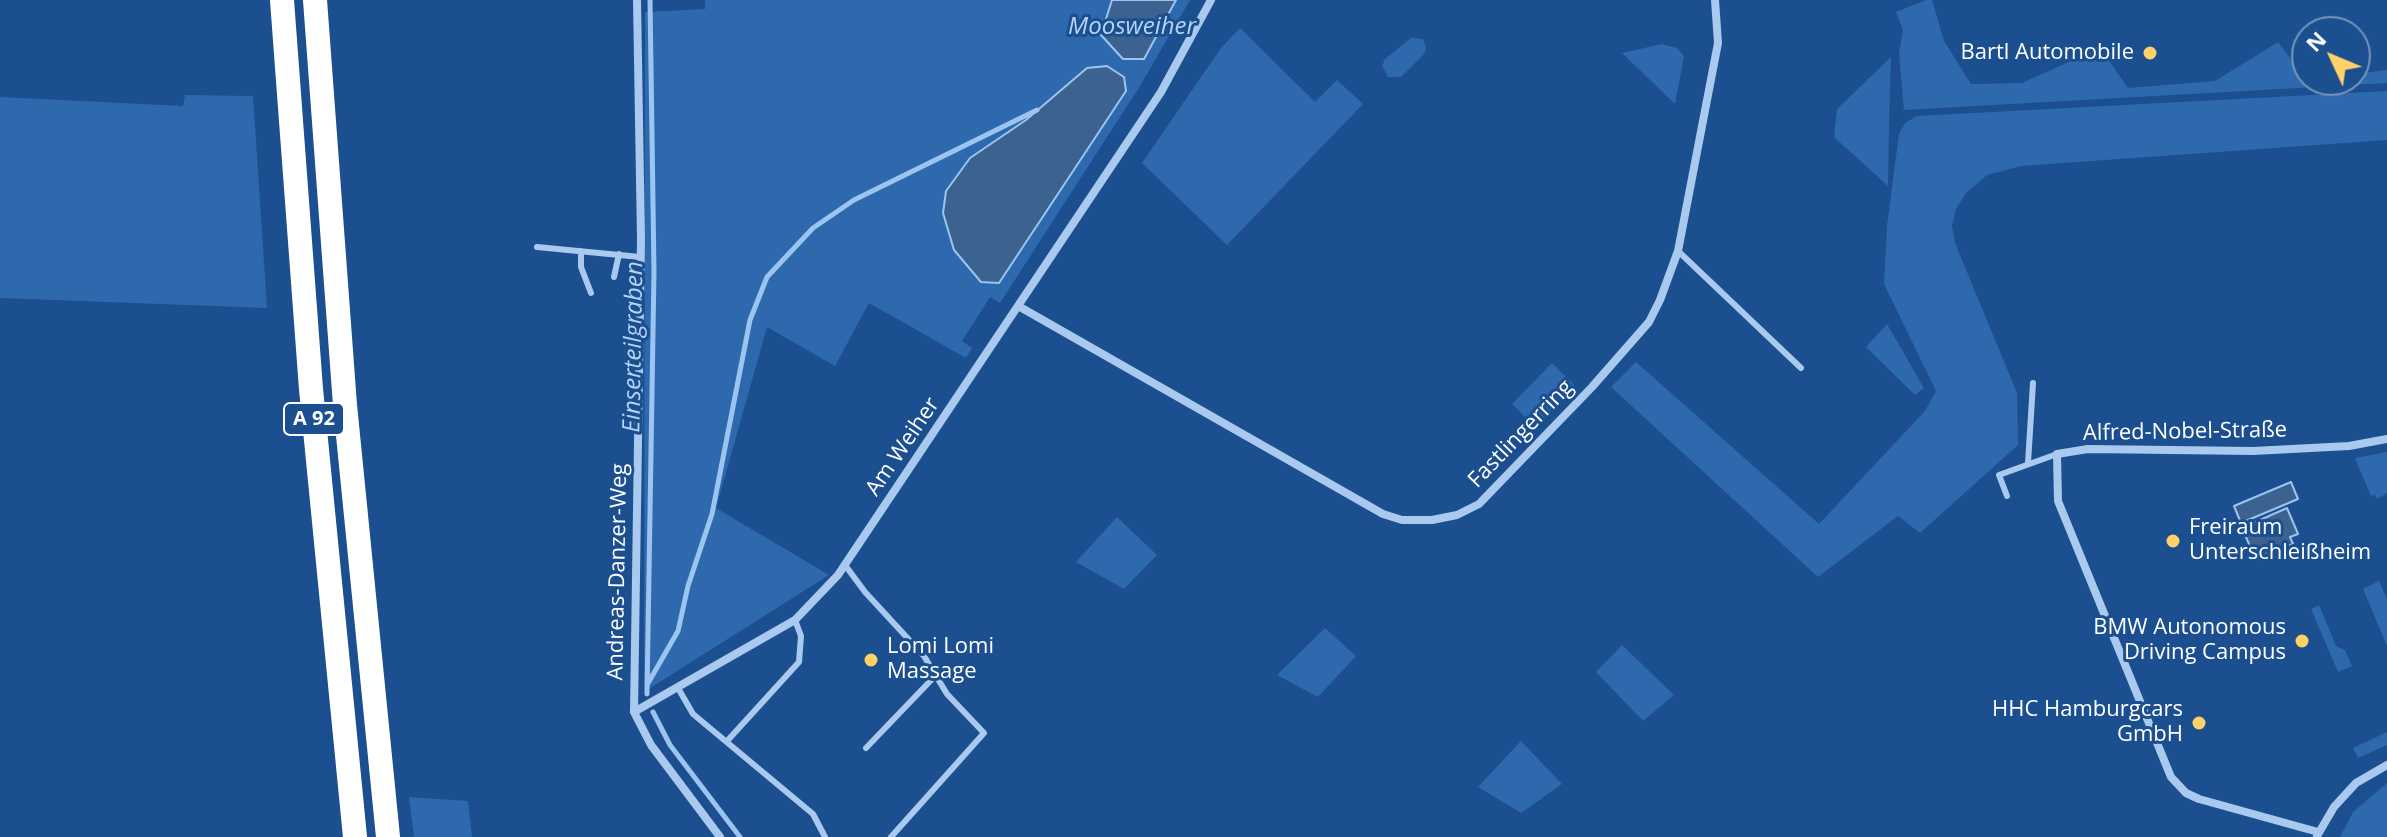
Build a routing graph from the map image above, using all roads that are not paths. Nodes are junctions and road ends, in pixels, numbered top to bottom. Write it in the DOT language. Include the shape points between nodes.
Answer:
graph roads {
  1 [pos="282,0"];
  2 [pos="315,0"];
  3 [pos="637,0"];
  4 [pos="1211,0"];
  5 [pos="1715,0"];
  6 [pos="537,247"];
  7 [pos="581,251"];
  8 [pos="1678,251"];
  9 [pos="619,254"];
  10 [pos="640,257"];
  11 [pos="614,277"];
  12 [pos="591,293"];
  13 [pos="1020,307"];
  14 [pos="1801,368"];
  15 [pos="2033,383"];
  16 [pos="2387,439"];
  17 [pos="2057,454"];
  18 [pos="2028,463"];
  19 [pos="2007,496"];
  20 [pos="845,565"];
  21 [pos="795,620"];
  22 [pos="936,675"];
  23 [pos="678,688"];
  24 [pos="634,712"];
  25 [pos="728,740"];
  26 [pos="866,748"];
  27 [pos="2387,765"];
  28 [pos="2318,835"];
  29 [pos="355,837"];
  30 [pos="388,837"];
  31 [pos="720,837"];
  32 [pos="825,837"];
  33 [pos="891,837"];
  1 -- 29 [label="highway, A 92" via="312,404"];
  2 -- 30 [label="highway, A 92" via="345,405"];
  3 -- 10 [label="street, Andreas-Danzer-Weg"];
  4 -- 13 [label="street, Am Weiher" via="1161,92"];
  5 -- 8 [label="street, Fastlingerring" via="1718,43"];
  6 -- 7 [label="lane"];
  7 -- 9 [label="lane"];
  7 -- 12 [label="lane"];
  8 -- 13 [label="street, Fastlingerring" via="1665,292 1629,347 1479,504 1432,520 1383,514"];
  8 -- 14 [label="lane"];
  9 -- 10 [label="lane"];
  9 -- 11 [label="lane"];
  10 -- 24 [label="street, Andreas-Danzer-Weg"];
  13 -- 20 [label="street, Am Weiher"];
  15 -- 18 [label="lane"];
  16 -- 17 [label="street, Alfred-Nobel-Straße" via="2266,451 2088,449"];
  17 -- 18 [label="lane"];
  17 -- 28 [label="street, Alfred-Nobel-Straße" via="2058,501 2171,777 2199,799"];
  18 -- 19 [label="lane" via="1999,475"];
  20 -- 21 [label="street, Am Weiher"];
  20 -- 22 [label="lane"];
  21 -- 23 [label="street, Am Weiher"];
  21 -- 25 [label="lane" via="801,636 799,662"];
  22 -- 26 [label="lane"];
  22 -- 33 [label="lane" via="947,694 980,726 983,738"];
  23 -- 24 [label="street, Am Weiher"];
  23 -- 25 [label="lane" via="693,714"];
  24 -- 31 [label="street" via="651,745"];
  25 -- 32 [label="lane" via="813,814"];
  27 -- 28 [label="street" via="2356,783"];
}
